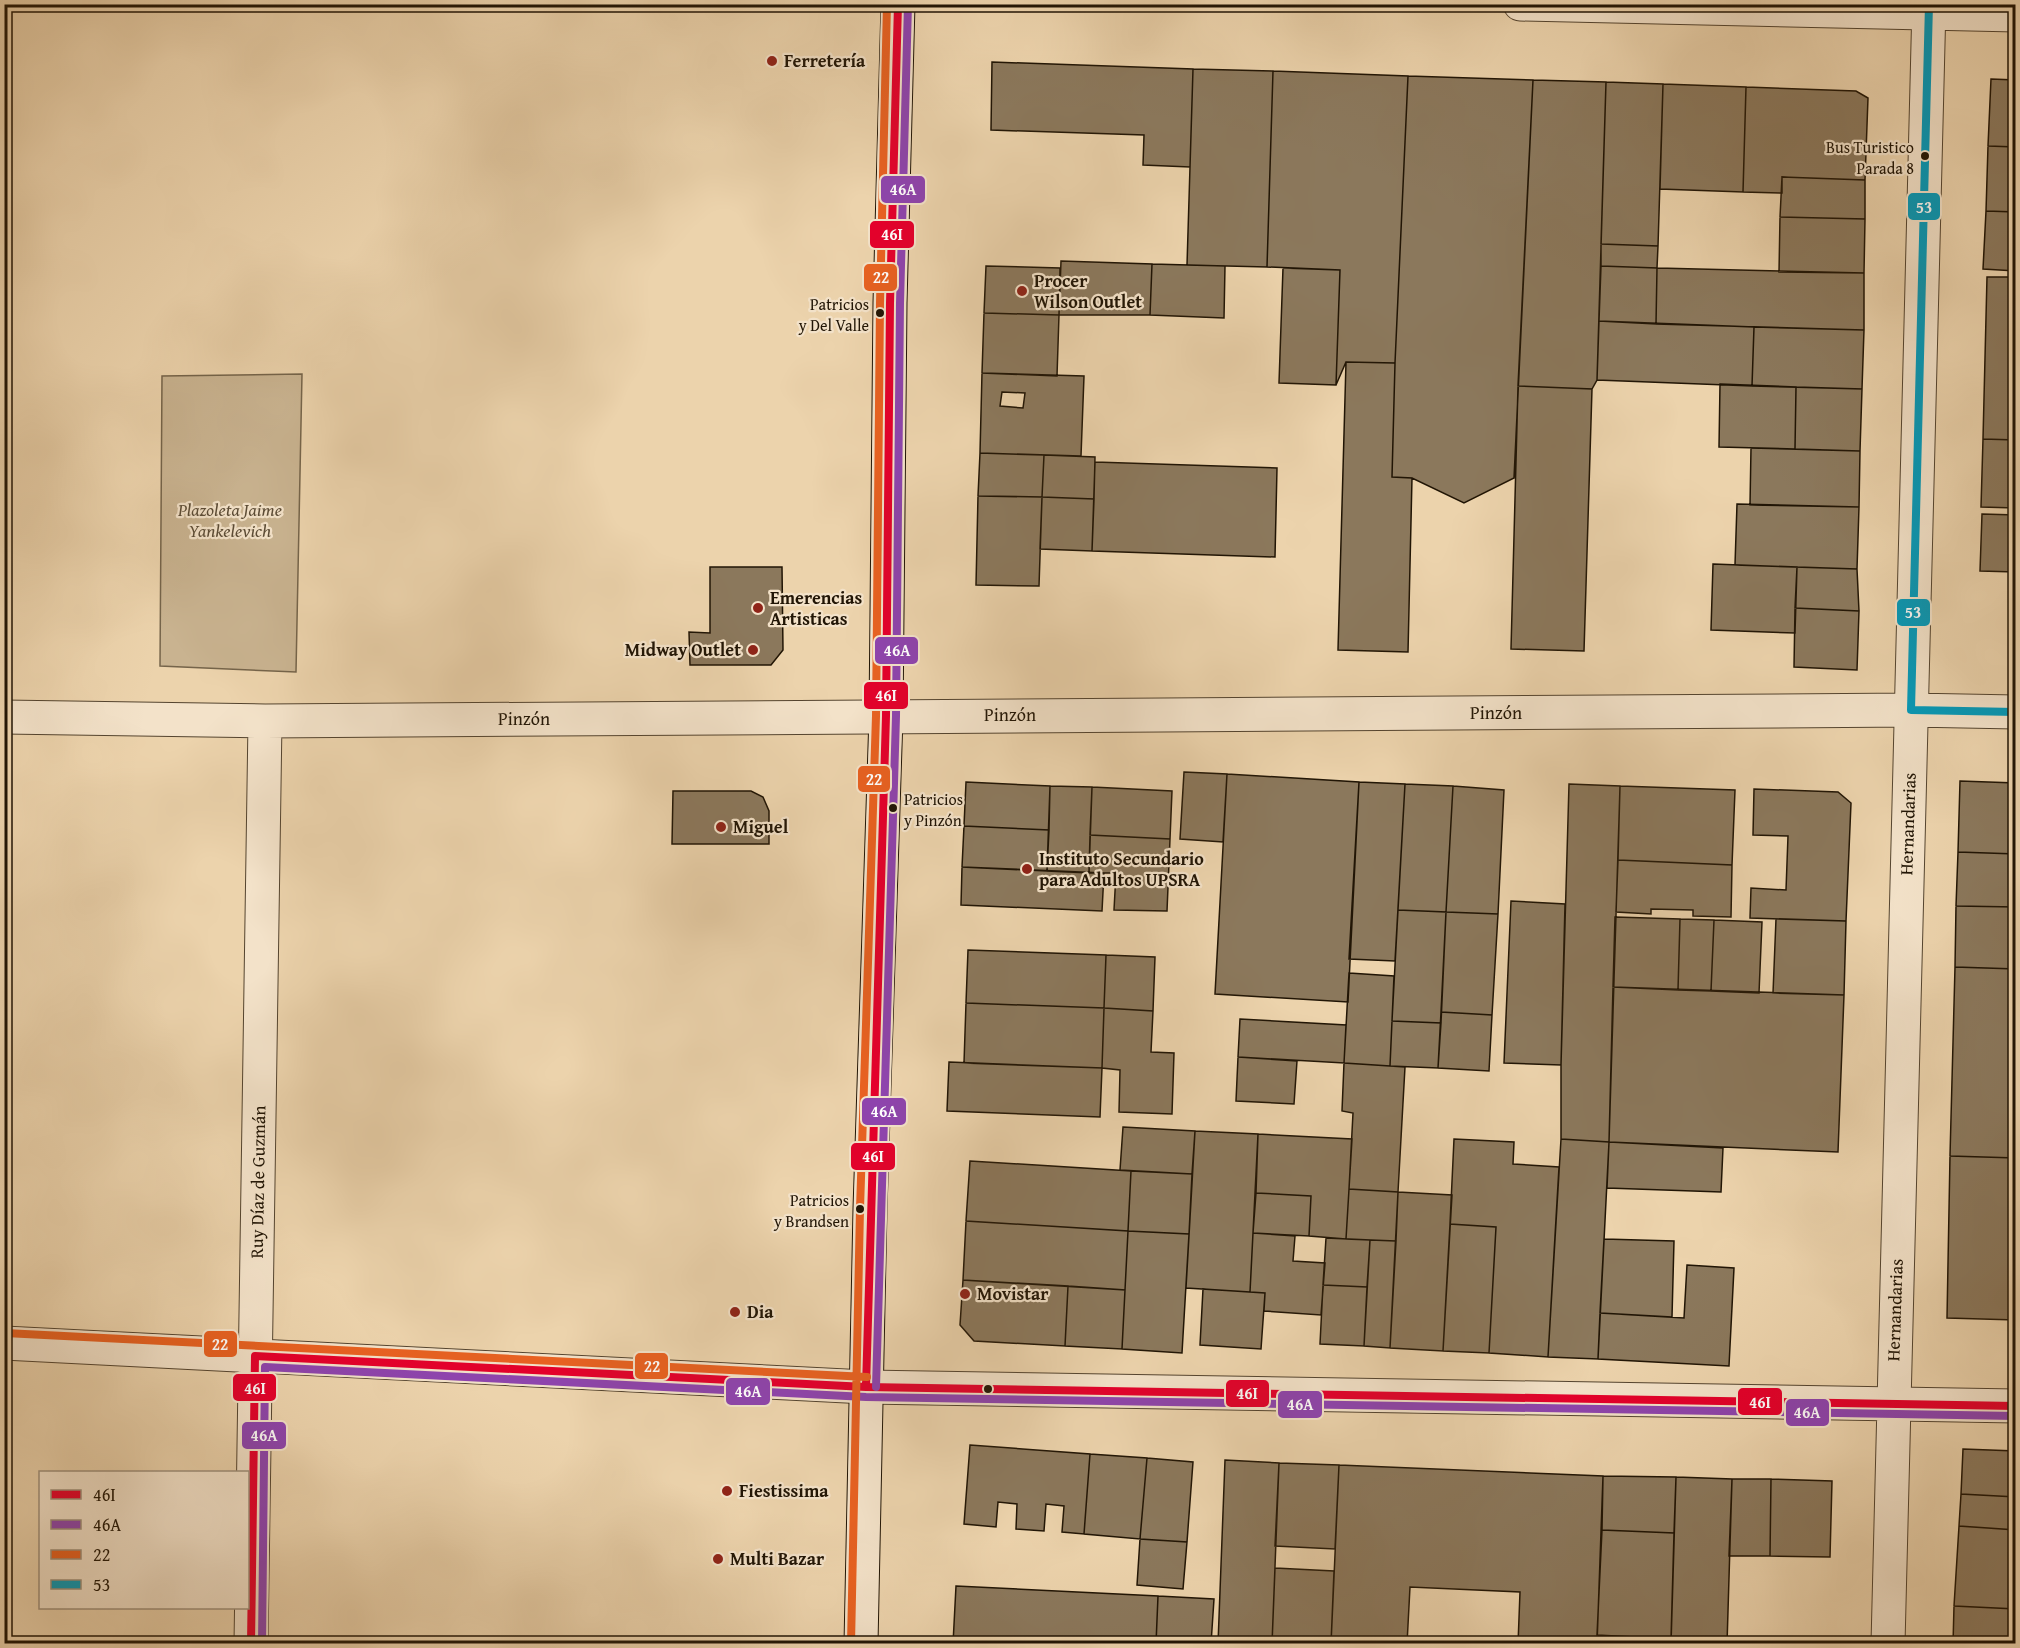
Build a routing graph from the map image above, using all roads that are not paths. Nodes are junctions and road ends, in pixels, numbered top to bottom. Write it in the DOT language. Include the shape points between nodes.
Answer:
graph roads {
  1 [pos="898,4"];
  2 [pos="1520,4"];
  3 [pos="1929,9"];
  4 [pos="2016,15"];
  5 [pos="1911,710"];
  6 [pos="2016,712"];
  7 [pos="886,716"];
  8 [pos="4,717"];
  9 [pos="265,721"];
  10 [pos="4,1343"];
  11 [pos="255,1356"];
  12 [pos="866,1387"];
  13 [pos="1892,1404"];
  14 [pos="2016,1406"];
  15 [pos="251,1644"];
  16 [pos="861,1644"];
  17 [pos="1888,1644"];
  1 -- 7 [label="street"];
  2 -- 3 [label="street"];
  3 -- 4 [label="street"];
  3 -- 5 [label="street, Hernandarias"];
  5 -- 6 [label="street, Pinzón"];
  5 -- 7 [label="street, Pinzón"];
  5 -- 13 [label="street, Hernandarias"];
  7 -- 9 [label="street, Pinzón"];
  7 -- 12 [label="street"];
  8 -- 9 [label="street, Pinzón"];
  9 -- 11 [label="street, Ruy Díaz de Guzmán"];
  10 -- 11 [label="street"];
  11 -- 12 [label="street"];
  11 -- 15 [label="street, Ruy Díaz de Guzmán"];
  12 -- 13 [label="street"];
  12 -- 16 [label="street"];
  13 -- 14 [label="street"];
  13 -- 17 [label="street, Hernandarias"];
}
